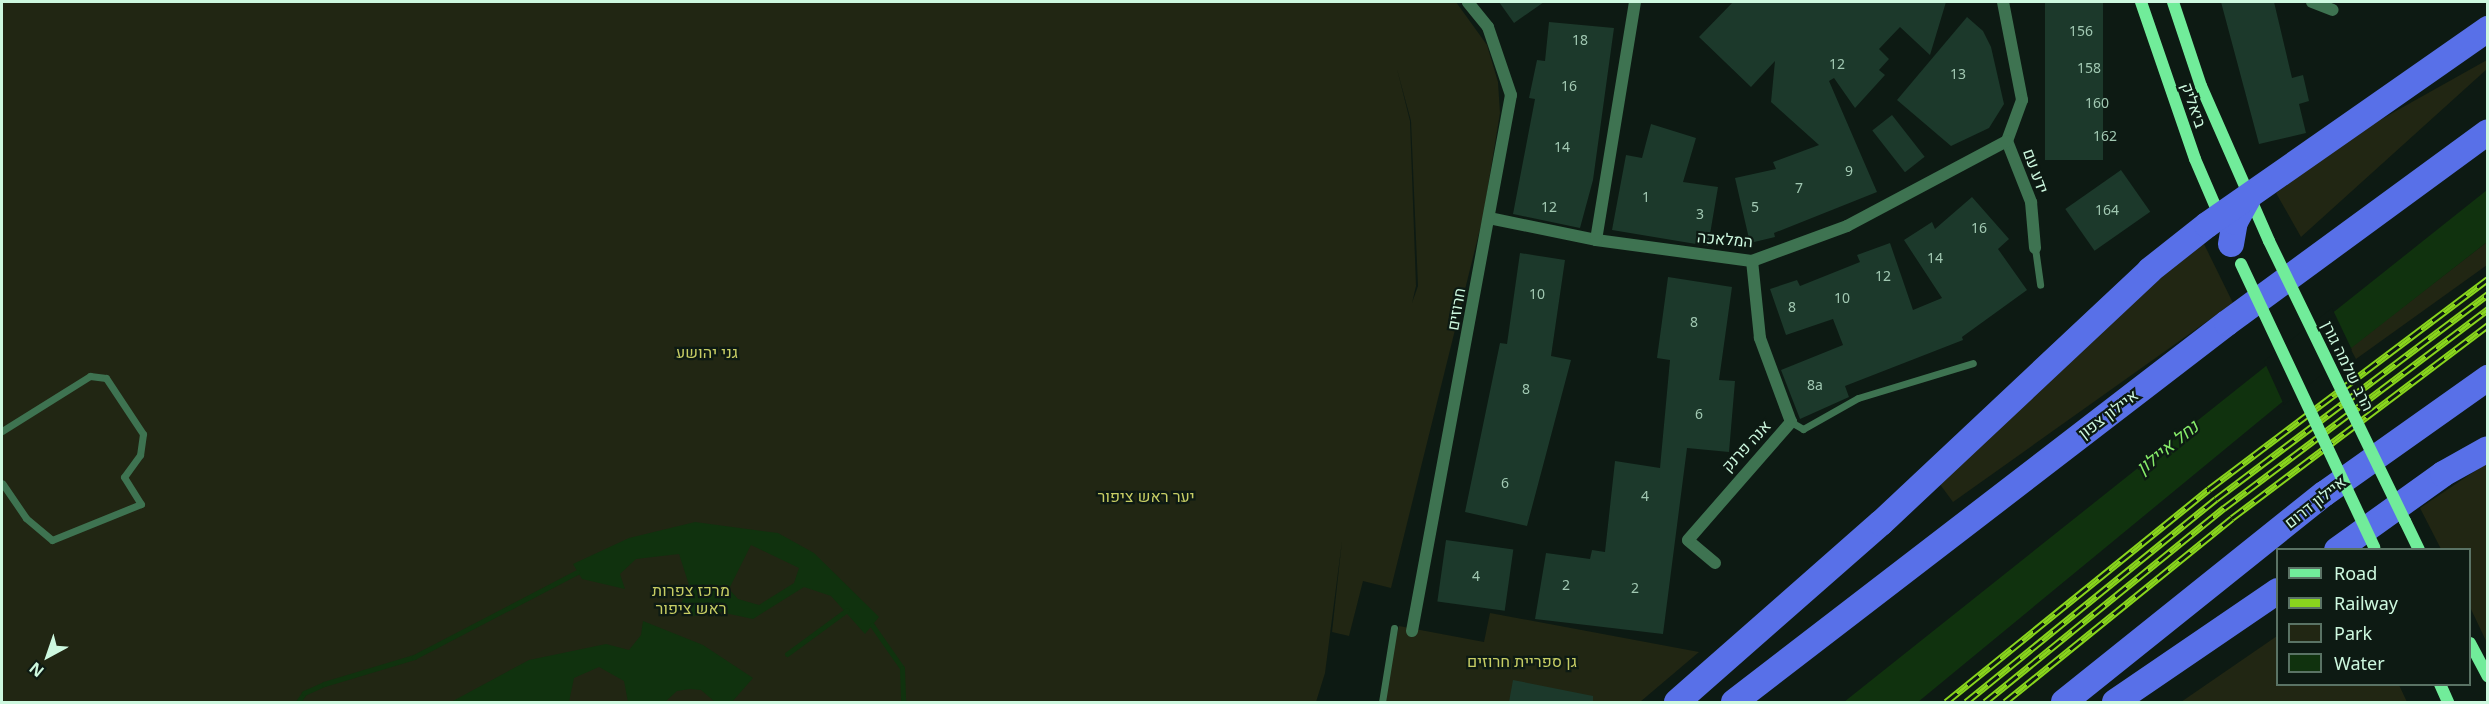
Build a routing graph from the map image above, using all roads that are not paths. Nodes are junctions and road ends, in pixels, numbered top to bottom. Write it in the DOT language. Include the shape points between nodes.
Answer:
graph roads {
  1 [pos="1468,2"];
  2 [pos="1635,2"];
  3 [pos="2003,2"];
  4 [pos="2141,2"];
  5 [pos="2173,2"];
  6 [pos="2312,2"];
  7 [pos="2333,10"];
  8 [pos="2487,29"];
  9 [pos="2487,132"];
  10 [pos="2007,141"];
  11 [pos="2250,196"];
  12 [pos="2219,217"];
  13 [pos="1489,218"];
  14 [pos="1596,240"];
  15 [pos="2035,248"];
  16 [pos="2236,254"];
  17 [pos="1752,261"];
  18 [pos="2040,285"];
  19 [pos="1973,363"];
  20 [pos="2487,378"];
  21 [pos="1791,422"];
  22 [pos="2,431"];
  23 [pos="2487,449"];
  24 [pos="2,483"];
  25 [pos="2338,548"];
  26 [pos="2374,548"];
  27 [pos="2418,548"];
  28 [pos="1715,563"];
  29 [pos="2276,592"];
  30 [pos="1394,628"];
  31 [pos="1412,631"];
  32 [pos="2471,647"];
  33 [pos="2487,677"];
  34 [pos="2441,686"];
  35 [pos="1382,702"];
  36 [pos="1677,702"];
  37 [pos="1734,702"];
  38 [pos="2064,702"];
  39 [pos="2115,702"];
  40 [pos="2448,702"];
  1 -- 13 [label="street, חרוזים" via="1488,27 1511,95"];
  2 -- 14 [label="street"];
  3 -- 10 [label="street, ידע עם" via="2022,100"];
  4 -- 12 [label="main road, ביאליק"];
  5 -- 11 [label="main road, ביאליק" via="2201,86"];
  6 -- 7 [label="street"];
  8 -- 11 [label="highway"];
  9 -- 37 [label="highway, איילון צפון" via="2199,344"];
  10 -- 15 [label="street, ידע עם" via="2031,202"];
  10 -- 17 [label="street, המלאכה" via="1846,226"];
  11 -- 12 [label="highway"];
  11 -- 16 [label="highway" via="2235,222"];
  11 -- 27 [label="main road, הרב שלמה גורן, bridge"];
  12 -- 16 [label="main road"];
  12 -- 36 [label="highway" via="2150,270 1881,523"];
  13 -- 14 [label="street, המלאכה"];
  13 -- 31 [label="street, חרוזים"];
  14 -- 17 [label="street, המלאכה"];
  15 -- 18 [label="lane"];
  16 -- 26 [label="main road, bridge"];
  17 -- 21 [label="street, אנה פרנק" via="1760,338"];
  19 -- 21 [label="lane" via="1858,398 1803,429"];
  20 -- 38 [label="highway, איילון דרום" via="2324,494"];
  21 -- 28 [label="street, אנה פרנק" via="1688,540"];
  22 -- 24 [label="lane" via="90,376 105,378 115,390 140,425 143,445 124,477 141,504 52,540 26,518"];
  23 -- 25 [label="highway" via="2443,474"];
  29 -- 39 [label="highway"];
  30 -- 35 [label="lane"];
  32 -- 33 [label="main road"];
  34 -- 40 [label="main road"];
}
